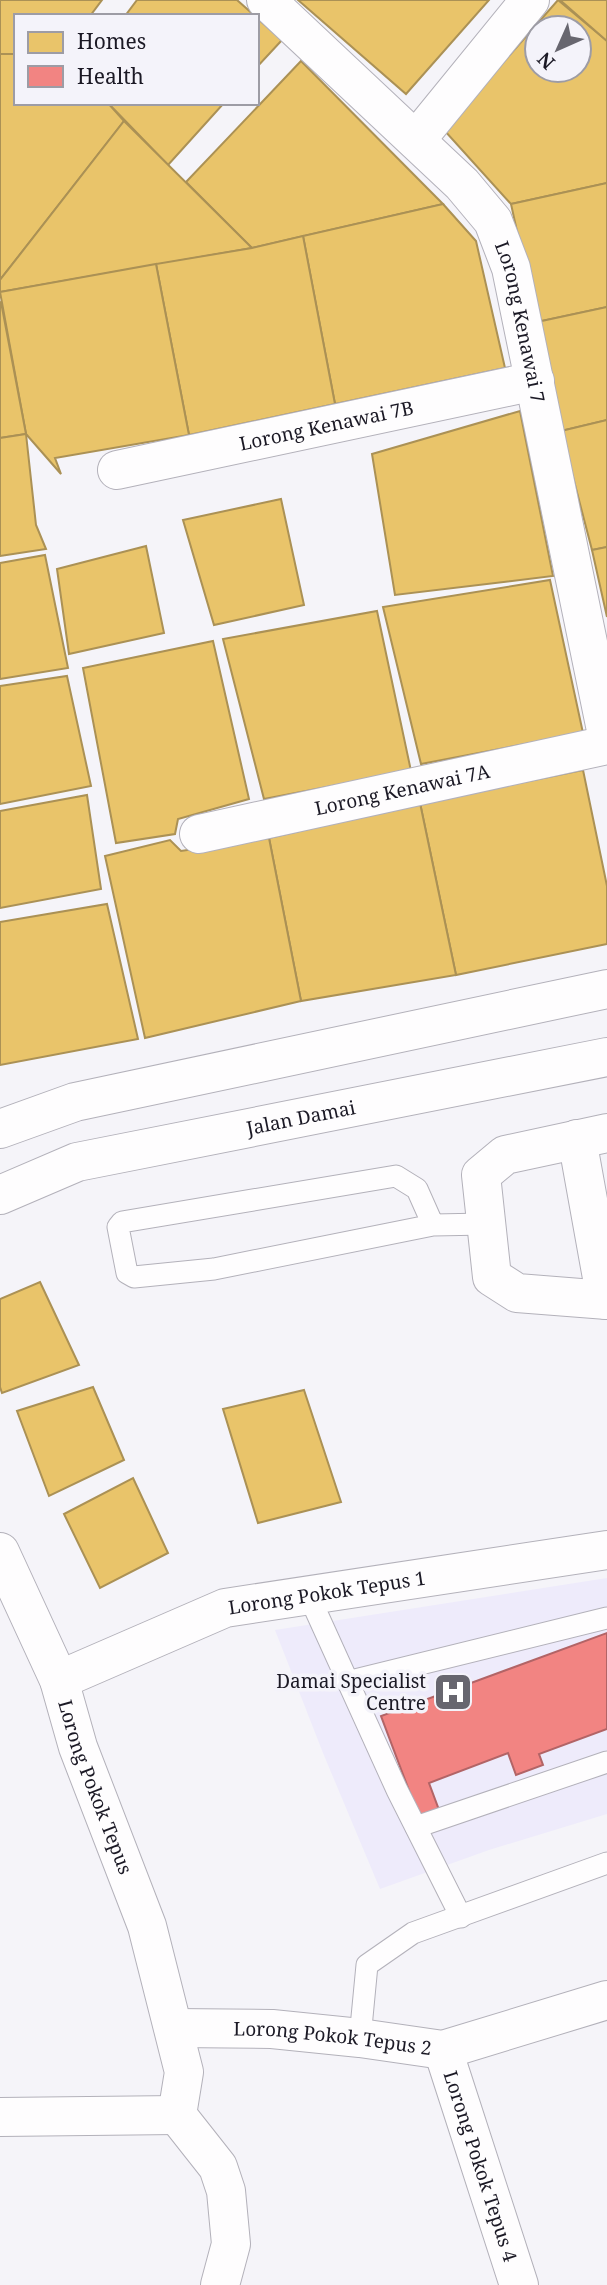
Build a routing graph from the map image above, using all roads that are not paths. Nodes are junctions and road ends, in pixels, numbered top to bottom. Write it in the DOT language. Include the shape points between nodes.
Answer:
graph roads {
  1 [pos="266,0"];
  2 [pos="530,0"];
  3 [pos="416,140"];
  4 [pos="535,381"];
  5 [pos="117,470"];
  6 [pos="607,735"];
  7 [pos="607,745"];
  8 [pos="199,834"];
  9 [pos="607,989"];
  10 [pos="607,1057"];
  11 [pos="0,1129"];
  12 [pos="592,1136"];
  13 [pos="0,1195"];
  14 [pos="486,1224"];
  15 [pos="433,1226"];
  16 [pos="607,1300"];
  17 [pos="607,1550"];
  18 [pos="0,1552"];
  19 [pos="309,1596"];
  20 [pos="607,1618"];
  21 [pos="59,1680"];
  22 [pos="347,1682"];
  23 [pos="607,1762"];
  24 [pos="416,1828"];
  25 [pos="607,1863"];
  26 [pos="461,1917"];
  27 [pos="607,2000"];
  28 [pos="175,2028"];
  29 [pos="360,2038"];
  30 [pos="443,2050"];
  31 [pos="177,2115"];
  32 [pos="0,2117"];
  33 [pos="220,2285"];
  34 [pos="519,2285"];
  1 -- 3 [label="street, Lorong Kenawai 7"];
  2 -- 3 [label="street"];
  3 -- 4 [label="street, Lorong Kenawai 7" via="493,221 511,268"];
  4 -- 5 [label="street, Lorong Kenawai 7B"];
  4 -- 6 [label="street, Lorong Kenawai 7"];
  7 -- 8 [label="street, Lorong Kenawai 7A"];
  9 -- 11 [label="street" via="75,1102"];
  10 -- 13 [label="street, Jalan Damai" via="77,1162"];
  12 -- 14 [label="street" via="505,1155 481,1175"];
  12 -- 16 [label="street"];
  14 -- 15 [label="lane"];
  14 -- 16 [label="street" via="492,1277 517,1293"];
  15 -- 15 [label="lane" via="214,1269 134,1277 127,1273 118,1227 122,1222 396,1176 417,1189"];
  17 -- 19 [label="street, Lorong Pokok Tepus 1"];
  18 -- 21 [label="street, Lorong Pokok Tepus"];
  19 -- 21 [label="street, Lorong Pokok Tepus 1" via="225,1608"];
  19 -- 22 [label="lane"];
  20 -- 22 [label="lane"];
  21 -- 28 [label="street, Lorong Pokok Tepus" via="78,1747 147,1926"];
  22 -- 24 [label="lane"];
  23 -- 24 [label="lane"];
  24 -- 26 [label="lane"];
  25 -- 26 [label="lane"];
  26 -- 29 [label="lane" via="414,1933 366,1965"];
  27 -- 30 [label="street, Lorong Pokok Tepus 2"];
  28 -- 29 [label="street, Lorong Pokok Tepus 2" via="272,2029"];
  28 -- 31 [label="street, Lorong Pokok Tepus" via="184,2072"];
  29 -- 30 [label="street, Lorong Pokok Tepus 2"];
  30 -- 34 [label="street, Lorong Pokok Tepus 4"];
  31 -- 32 [label="street"];
  31 -- 33 [label="street" via="218,2167 226,2191 231,2244"];
}
